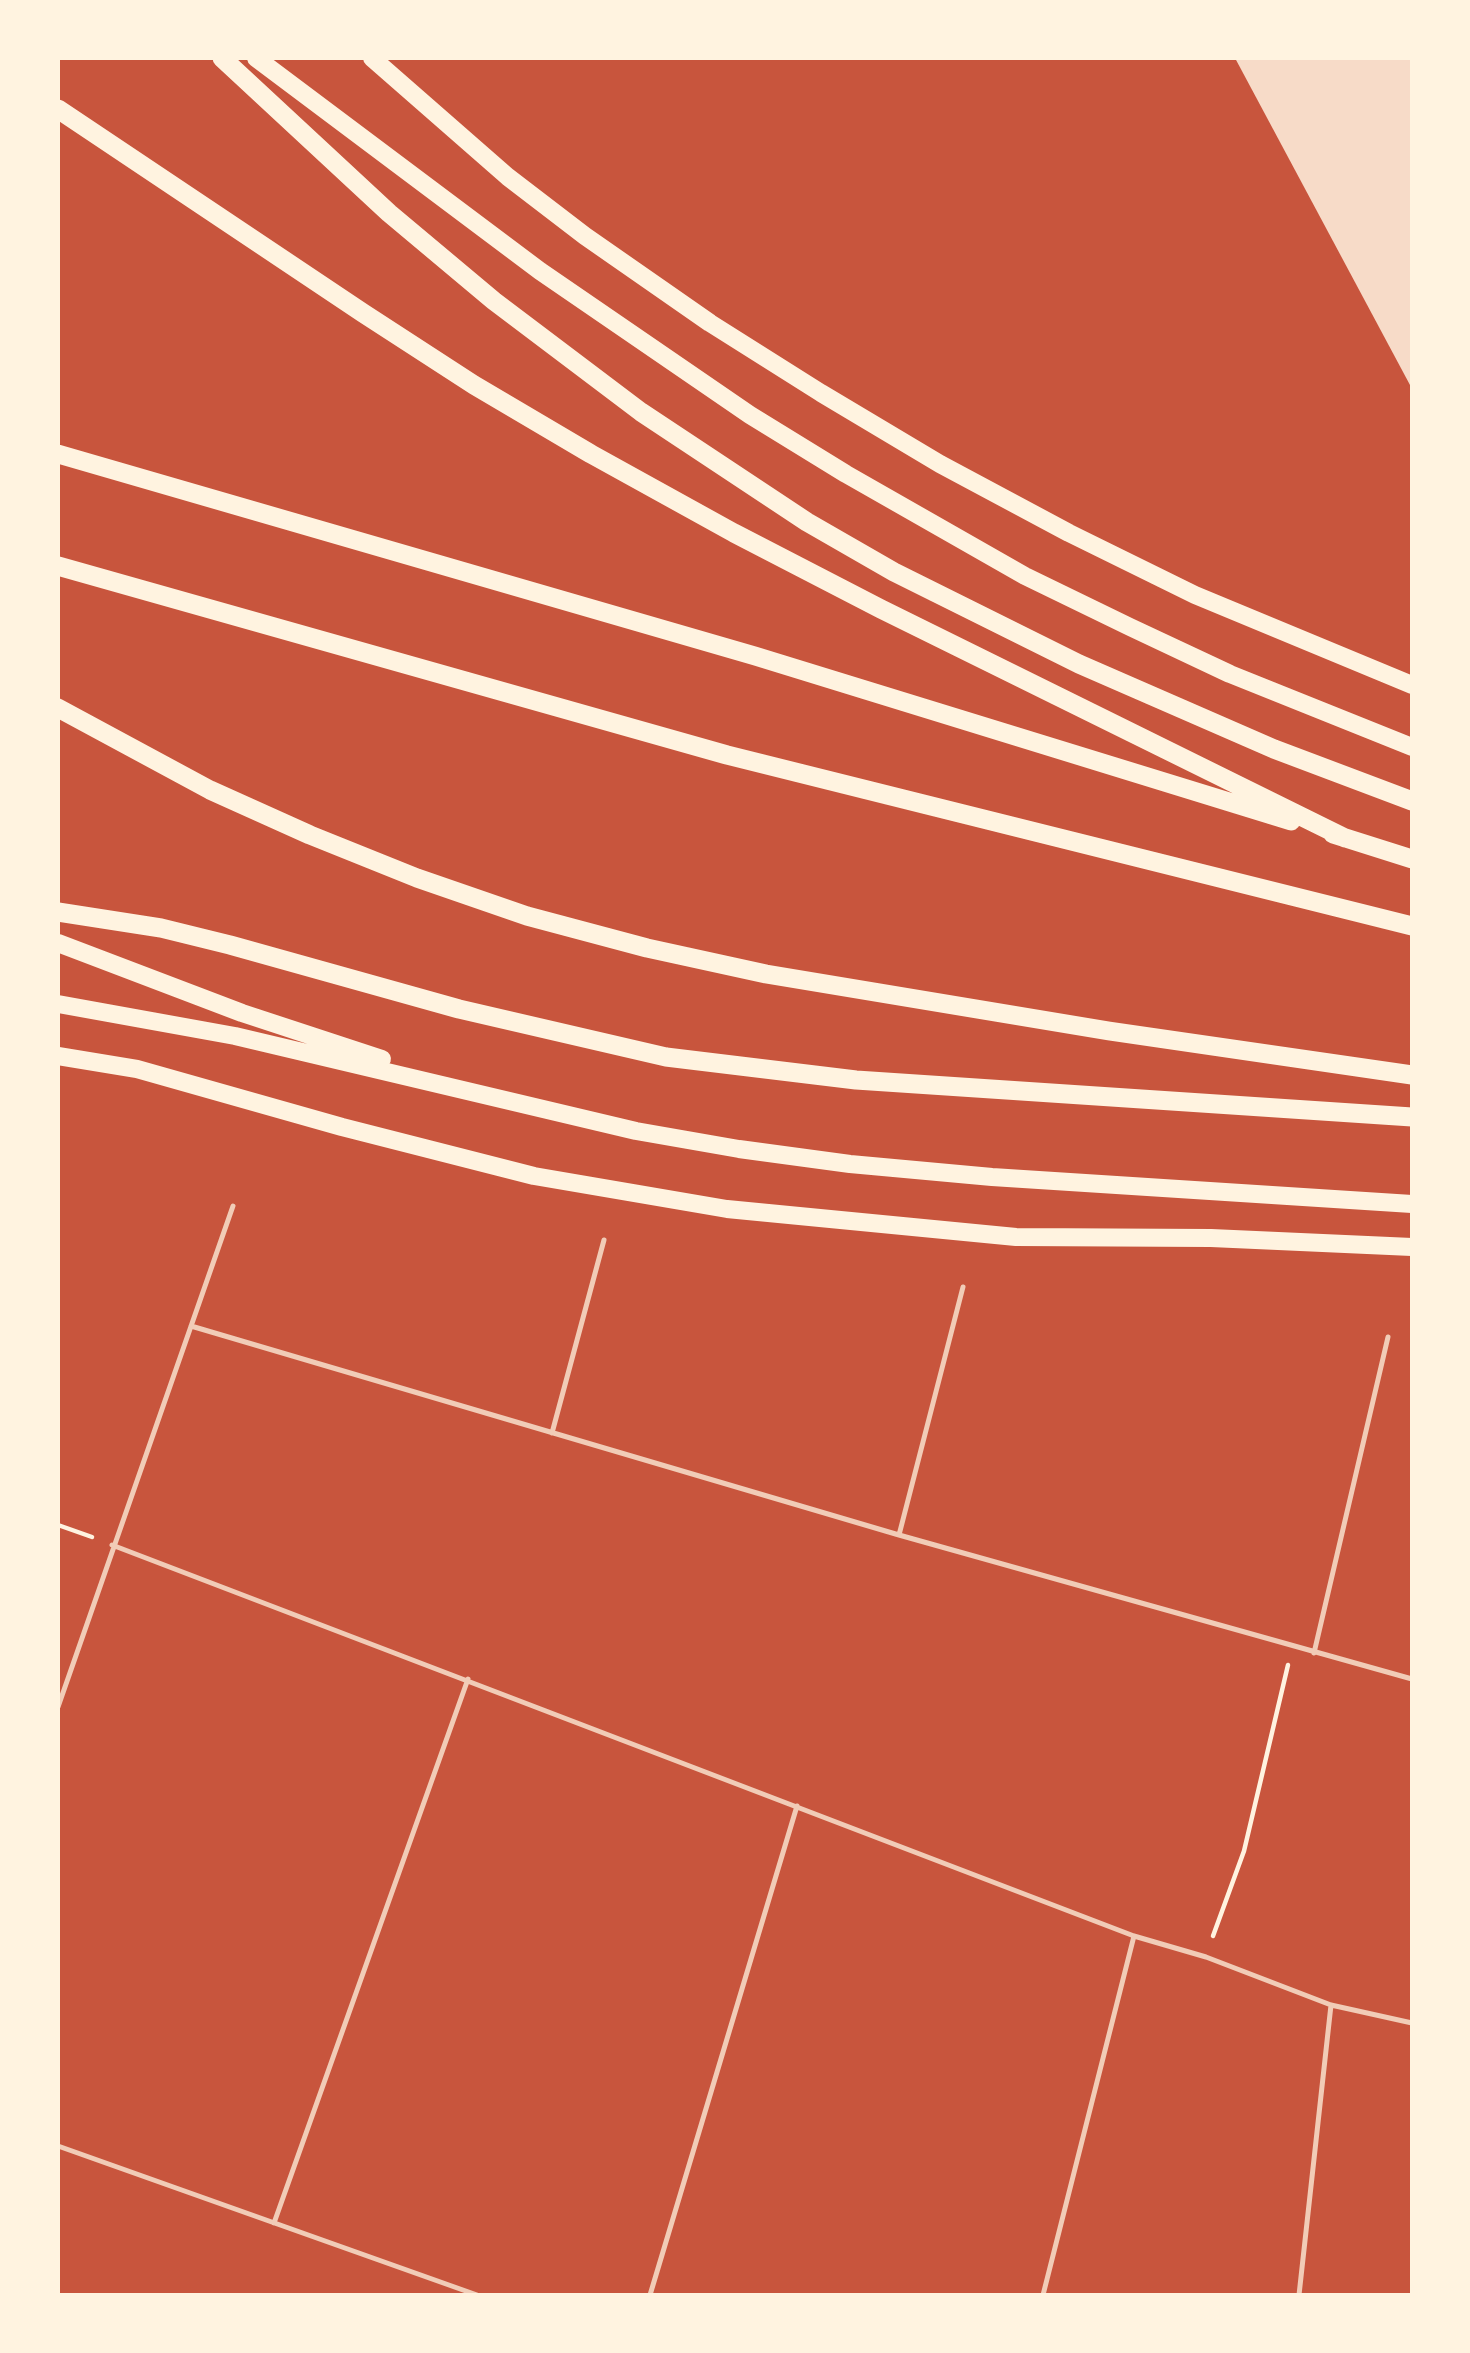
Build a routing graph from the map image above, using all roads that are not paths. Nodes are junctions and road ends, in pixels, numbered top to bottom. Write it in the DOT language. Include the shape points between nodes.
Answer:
graph roads {
  1 [pos="222,58"];
  2 [pos="256,58"];
  3 [pos="372,58"];
  4 [pos="58,109"];
  5 [pos="58,454"];
  6 [pos="58,566"];
  7 [pos="1412,685"];
  8 [pos="58,708"];
  9 [pos="1412,747"];
  10 [pos="1412,801"];
  11 [pos="1345,838"];
  12 [pos="1412,859"];
  13 [pos="58,912"];
  14 [pos="1412,926"];
  15 [pos="58,943"];
  16 [pos="58,1004"];
  17 [pos="58,1056"];
  18 [pos="1412,1075"];
  19 [pos="491,1096"];
  20 [pos="1412,1117"];
  21 [pos="1412,1204"];
  22 [pos="233,1206"];
  23 [pos="604,1240"];
  24 [pos="1412,1247"];
  25 [pos="963,1287"];
  26 [pos="191,1326"];
  27 [pos="1388,1337"];
  28 [pos="552,1433"];
  29 [pos="899,1535"];
  30 [pos="112,1545"];
  31 [pos="1314,1653"];
  32 [pos="468,1679"];
  33 [pos="1412,1679"];
  34 [pos="58,1707"];
  35 [pos="797,1806"];
  36 [pos="1134,1936"];
  37 [pos="1331,2005"];
  38 [pos="1412,2024"];
  39 [pos="58,2146"];
  40 [pos="274,2223"];
  41 [pos="477,2295"];
  42 [pos="650,2295"];
  43 [pos="1043,2295"];
  44 [pos="1299,2295"];
  1 -- 10 [label="highway" via="379,204 494,301 641,412 797,515 894,572 1079,664 1261,744"];
  2 -- 9 [label="main road" via="540,271 750,415 901,507 1025,576 1230,674"];
  3 -- 7 [label="main road" via="508,177 585,236 821,393 1069,533 1195,594"];
  4 -- 11 [label="highway" via="485,392 734,533"];
  5 -- 11 [label="highway" via="755,656"];
  6 -- 14 [label="highway" via="727,755"];
  8 -- 18 [label="highway" via="209,790 310,835 527,916 766,974"];
  11 -- 12 [label="highway"];
  13 -- 20 [label="highway" via="161,928 544,1031 666,1057 856,1080"];
  15 -- 19 [label="main road" via="242,1013"];
  16 -- 19 [label="main road" via="235,1036"];
  17 -- 24 [label="main road" via="149,1072 342,1128 534,1175 727,1209 1016,1237 1211,1238"];
  19 -- 21 [label="main road" via="636,1131 850,1164"];
  22 -- 26 [label="lane"];
  23 -- 28 [label="lane"];
  25 -- 29 [label="lane"];
  26 -- 28 [label="lane"];
  26 -- 30 [label="lane"];
  27 -- 31 [label="lane"];
  28 -- 29 [label="lane"];
  29 -- 31 [label="lane"];
  30 -- 32 [label="lane"];
  30 -- 34 [label="lane"];
  31 -- 33 [label="lane"];
  32 -- 35 [label="lane"];
  32 -- 40 [label="lane"];
  35 -- 36 [label="lane"];
  35 -- 42 [label="lane"];
  36 -- 37 [label="lane" via="1206,1957"];
  36 -- 43 [label="lane"];
  37 -- 38 [label="lane"];
  37 -- 44 [label="lane"];
  39 -- 40 [label="lane"];
  40 -- 41 [label="lane"];
}
